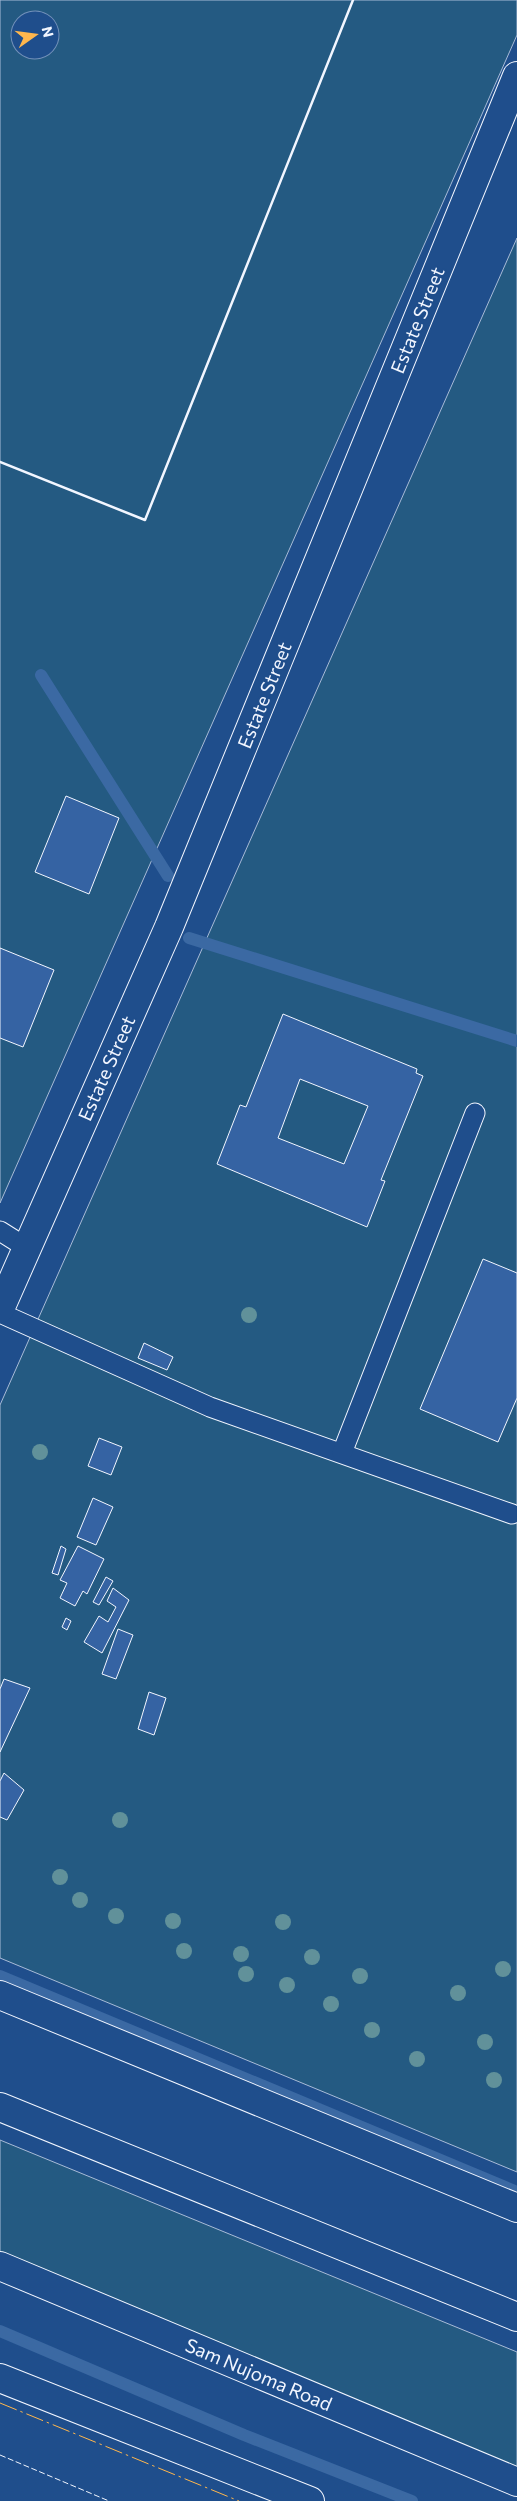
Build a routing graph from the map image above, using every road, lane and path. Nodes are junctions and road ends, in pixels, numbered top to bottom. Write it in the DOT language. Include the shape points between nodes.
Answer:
graph roads {
  1 [pos="517,76"];
  2 [pos="475,1113"];
  3 [pos="0,1231"];
  4 [pos="27,1248"];
  5 [pos="0,1309"];
  6 [pos="0,1312"];
  7 [pos="342,1453"];
  8 [pos="512,1514"];
  9 [pos="0,1995"];
  10 [pos="0,2107"];
  11 [pos="517,2208"];
  12 [pos="0,2266"];
  13 [pos="517,2318"];
  14 [pos="0,2378"];
  15 [pos="517,2482"];
  16 [pos="310,2501"];
  1 -- 4 [label="street, Estate Street" via="169,927"];
  2 -- 7 [label="lane"];
  3 -- 4 [label="lane"];
  4 -- 5 [label="street, Estate Street"];
  6 -- 7 [label="lane" via="210,1407"];
  7 -- 8 [label="lane"];
  9 -- 11 [label="street"];
  10 -- 13 [label="street"];
  12 -- 15 [label="street, Sam Nujoma Road"];
  14 -- 16 [label="street"];
}
